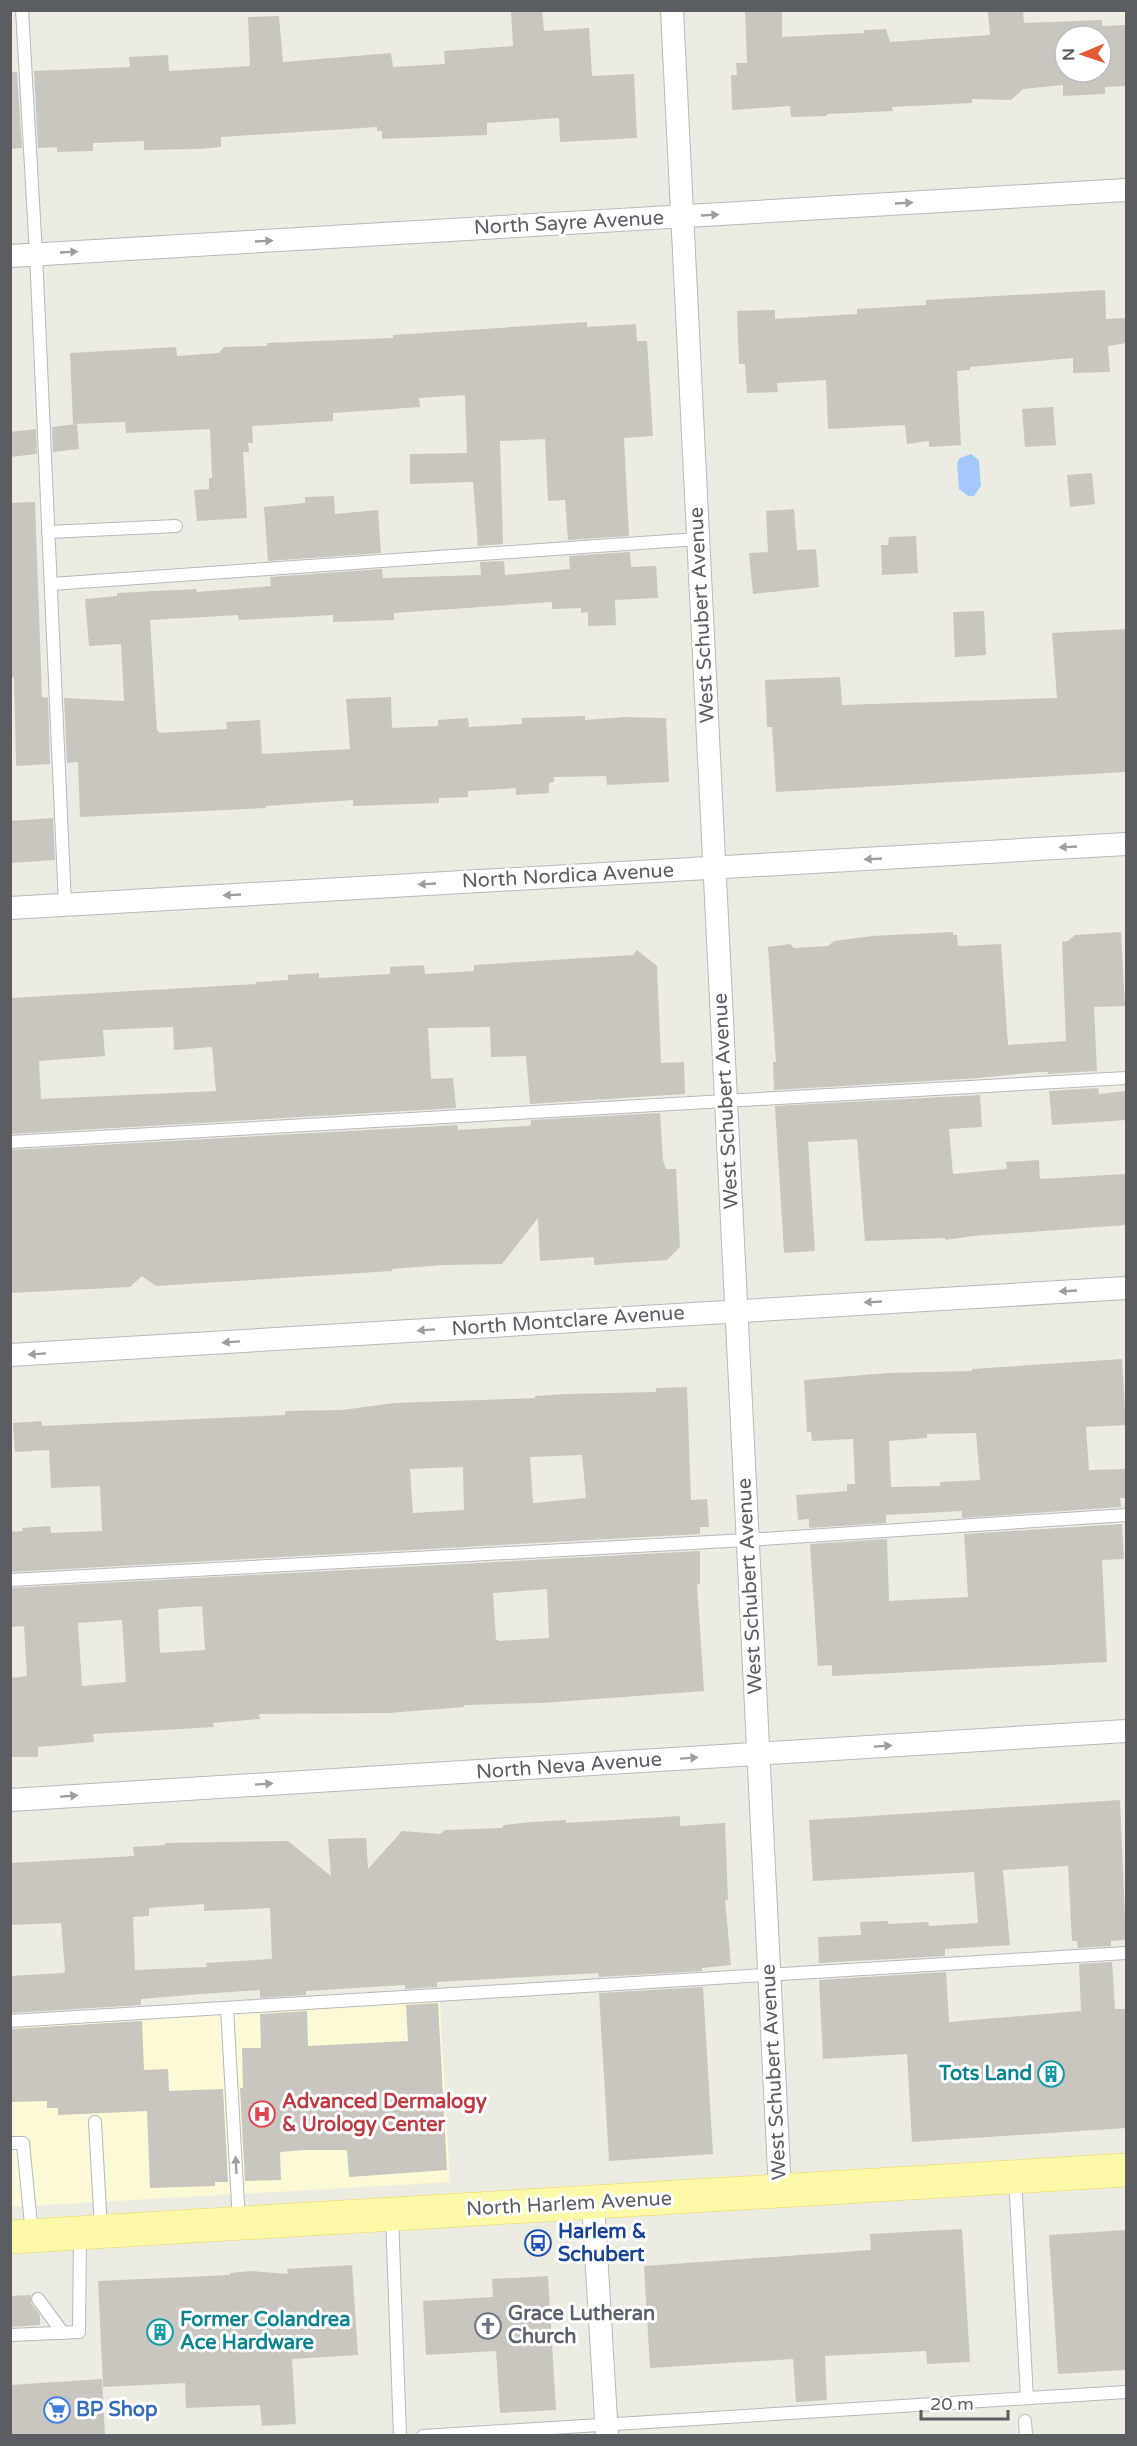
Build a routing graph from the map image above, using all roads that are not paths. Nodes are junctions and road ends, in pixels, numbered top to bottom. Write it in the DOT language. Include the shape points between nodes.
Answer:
graph roads {
  1 [pos="22,10"];
  2 [pos="672,10"];
  3 [pos="1126,190"];
  4 [pos="682,216"];
  5 [pos="36,254"];
  6 [pos="10,256"];
  7 [pos="176,526"];
  8 [pos="48,532"];
  9 [pos="698,539"];
  10 [pos="51,584"];
  11 [pos="1126,844"];
  12 [pos="714,868"];
  13 [pos="65,905"];
  14 [pos="10,908"];
  15 [pos="1126,1078"];
  16 [pos="726,1102"];
  17 [pos="10,1142"];
  18 [pos="1126,1288"];
  19 [pos="736,1310"];
  20 [pos="10,1355"];
  21 [pos="1126,1515"];
  22 [pos="747,1540"];
  23 [pos="10,1580"];
  24 [pos="1126,1731"];
  25 [pos="758,1754"];
  26 [pos="10,1800"];
  27 [pos="1126,1953"];
  28 [pos="769,1975"];
  29 [pos="227,2008"];
  30 [pos="10,2020"];
  31 [pos="95,2122"];
  32 [pos="10,2143"];
  33 [pos="1126,2170"];
  34 [pos="1015,2177"];
  35 [pos="780,2191"];
  36 [pos="593,2202"];
  37 [pos="392,2215"];
  38 [pos="239,2224"];
  39 [pos="91,2233"];
  40 [pos="21,2237"];
  41 [pos="38,2299"];
  42 [pos="63,2333"];
  43 [pos="10,2335"];
  44 [pos="1126,2392"];
  45 [pos="1028,2398"];
  46 [pos="1025,2421"];
  47 [pos="607,2430"];
  48 [pos="400,2436"];
  49 [pos="423,2436"];
  50 [pos="1026,2436"];
  1 -- 5 [label="lane"];
  2 -- 4 [label="street, West Schubert Avenue"];
  4 -- 3 [label="street, North Sayre Avenue, one-way"];
  5 -- 4 [label="street, North Sayre Avenue, one-way"];
  4 -- 9 [label="street, West Schubert Avenue"];
  5 -- 6 [label="street, North Sayre Avenue"];
  5 -- 8 [label="lane"];
  7 -- 8 [label="lane"];
  8 -- 10 [label="lane"];
  9 -- 10 [label="lane"];
  9 -- 12 [label="street, West Schubert Avenue"];
  10 -- 13 [label="lane"];
  11 -- 12 [label="street, North Nordica Avenue, one-way"];
  12 -- 13 [label="street, North Nordica Avenue, one-way"];
  12 -- 16 [label="street, West Schubert Avenue"];
  13 -- 14 [label="street, North Nordica Avenue"];
  15 -- 16 [label="lane"];
  16 -- 17 [label="lane"];
  16 -- 19 [label="street, West Schubert Avenue"];
  18 -- 19 [label="street, North Montclare Avenue, one-way"];
  19 -- 20 [label="street, North Montclare Avenue, one-way"];
  19 -- 22 [label="street, West Schubert Avenue"];
  21 -- 22 [label="lane"];
  22 -- 23 [label="lane"];
  22 -- 25 [label="street, West Schubert Avenue"];
  25 -- 24 [label="street, North Neva Avenue, one-way"];
  26 -- 25 [label="street, North Neva Avenue, one-way"];
  25 -- 28 [label="street, West Schubert Avenue"];
  27 -- 28 [label="lane"];
  28 -- 29 [label="lane"];
  28 -- 35 [label="street, West Schubert Avenue"];
  29 -- 30 [label="lane"];
  38 -- 29 [label="lane, one-way"];
  31 -- 39 [label="lane"];
  32 -- 40 [label="lane" via="23,2143"];
  33 -- 34 [label="main road, North Harlem Avenue"];
  34 -- 35 [label="main road, North Harlem Avenue"];
  34 -- 45 [label="lane"];
  35 -- 36 [label="main road, North Harlem Avenue"];
  36 -- 37 [label="main road, North Harlem Avenue"];
  36 -- 47 [label="street"];
  37 -- 38 [label="main road, North Harlem Avenue"];
  37 -- 48 [label="lane"];
  38 -- 39 [label="main road, North Harlem Avenue"];
  39 -- 40 [label="main road, North Harlem Avenue"];
  39 -- 42 [label="lane" via="79,2332"];
  41 -- 42 [label="lane"];
  42 -- 43 [label="lane"];
  44 -- 45 [label="lane"];
  45 -- 47 [label="lane"];
  46 -- 50 [label="lane"];
  47 -- 49 [label="lane"];
}
